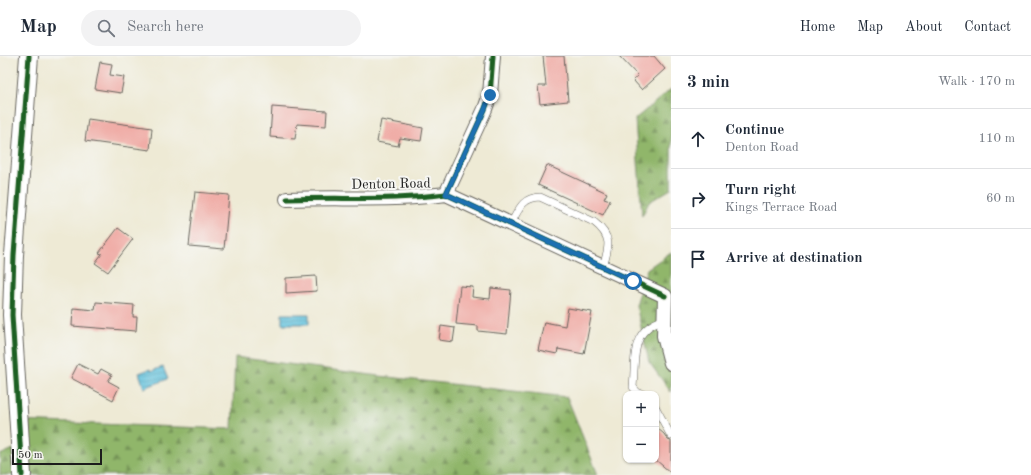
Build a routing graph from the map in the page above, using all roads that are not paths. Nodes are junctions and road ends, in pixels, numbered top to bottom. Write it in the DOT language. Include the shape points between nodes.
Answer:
graph roads {
  1 [pos="28,56"];
  2 [pos="493,56"];
  3 [pos="446,194"];
  4 [pos="287,199"];
  5 [pos="510,224"];
  6 [pos="603,267"];
  7 [pos="668,295"];
  8 [pos="665,319"];
  9 [pos="671,363"];
  10 [pos="636,391"];
  11 [pos="659,414"];
  12 [pos="671,436"];
  13 [pos="22,475"];
  1 -- 13 [label="street" via="12,315"];
  2 -- 3 [label="street" via="490,95"];
  3 -- 4 [label="street, Denton Road" via="422,198"];
  3 -- 5 [label="street, Denton Road"];
  5 -- 6 [label="street, Denton Road"];
  5 -- 6 [label="lane" via="524,202 532,197 540,197 594,222 601,228 609,249"];
  6 -- 7 [label="street, Denton Road"];
  7 -- 8 [label="street"];
  8 -- 9 [label="street" via="664,336"];
  8 -- 10 [label="lane" via="655,322 641,335 636,344 633,387"];
  11 -- 12 [label="lane"];
}
